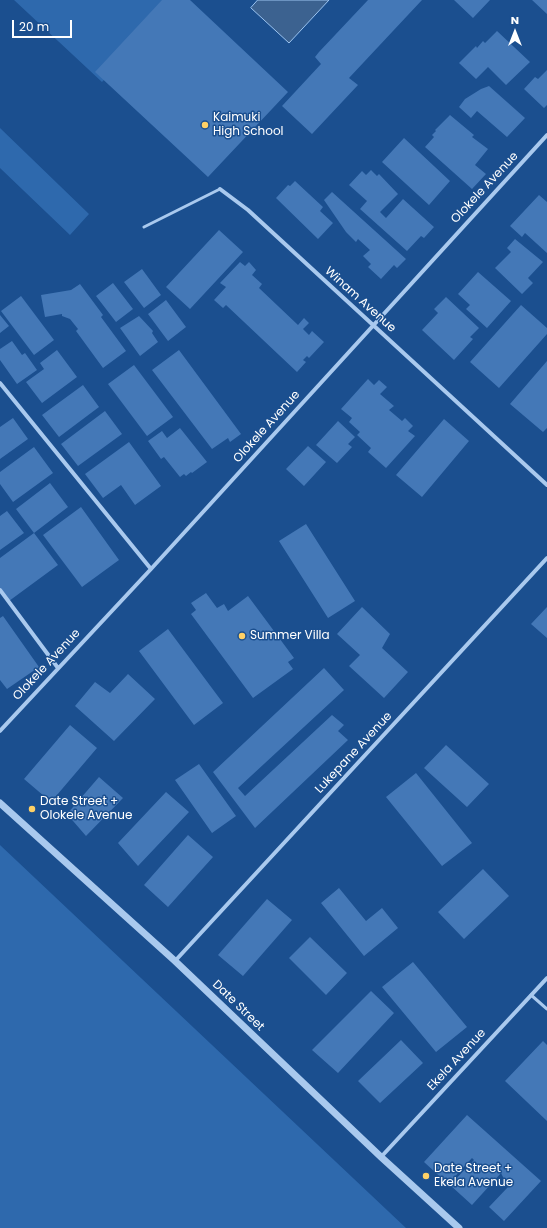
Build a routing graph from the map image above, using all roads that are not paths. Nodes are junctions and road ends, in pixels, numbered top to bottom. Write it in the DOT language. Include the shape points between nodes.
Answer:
graph roads {
  1 [pos="547,135"];
  2 [pos="220,189"];
  3 [pos="144,227"];
  4 [pos="373,324"];
  5 [pos="0,383"];
  6 [pos="547,485"];
  7 [pos="547,558"];
  8 [pos="151,569"];
  9 [pos="0,590"];
  10 [pos="58,668"];
  11 [pos="0,731"];
  12 [pos="0,803"];
  13 [pos="175,961"];
  14 [pos="547,978"];
  15 [pos="531,995"];
  16 [pos="547,1009"];
  17 [pos="381,1157"];
  18 [pos="459,1228"];
  1 -- 4 [label="street, Olokele Avenue"];
  2 -- 3 [label="lane, Winam Avenue"];
  2 -- 4 [label="street, Winam Avenue" via="248,210"];
  4 -- 6 [label="street, Winam Avenue"];
  4 -- 8 [label="street, Olokele Avenue"];
  5 -- 8 [label="street"];
  7 -- 13 [label="street, Lukepane Avenue"];
  8 -- 10 [label="street, Olokele Avenue"];
  9 -- 10 [label="street"];
  10 -- 11 [label="street, Olokele Avenue"];
  12 -- 13 [label="street, Date Street"];
  13 -- 17 [label="street, Date Street"];
  14 -- 15 [label="street, Ekela Avenue"];
  15 -- 16 [label="lane"];
  15 -- 17 [label="street, Ekela Avenue"];
  17 -- 18 [label="street, Date Street"];
}
